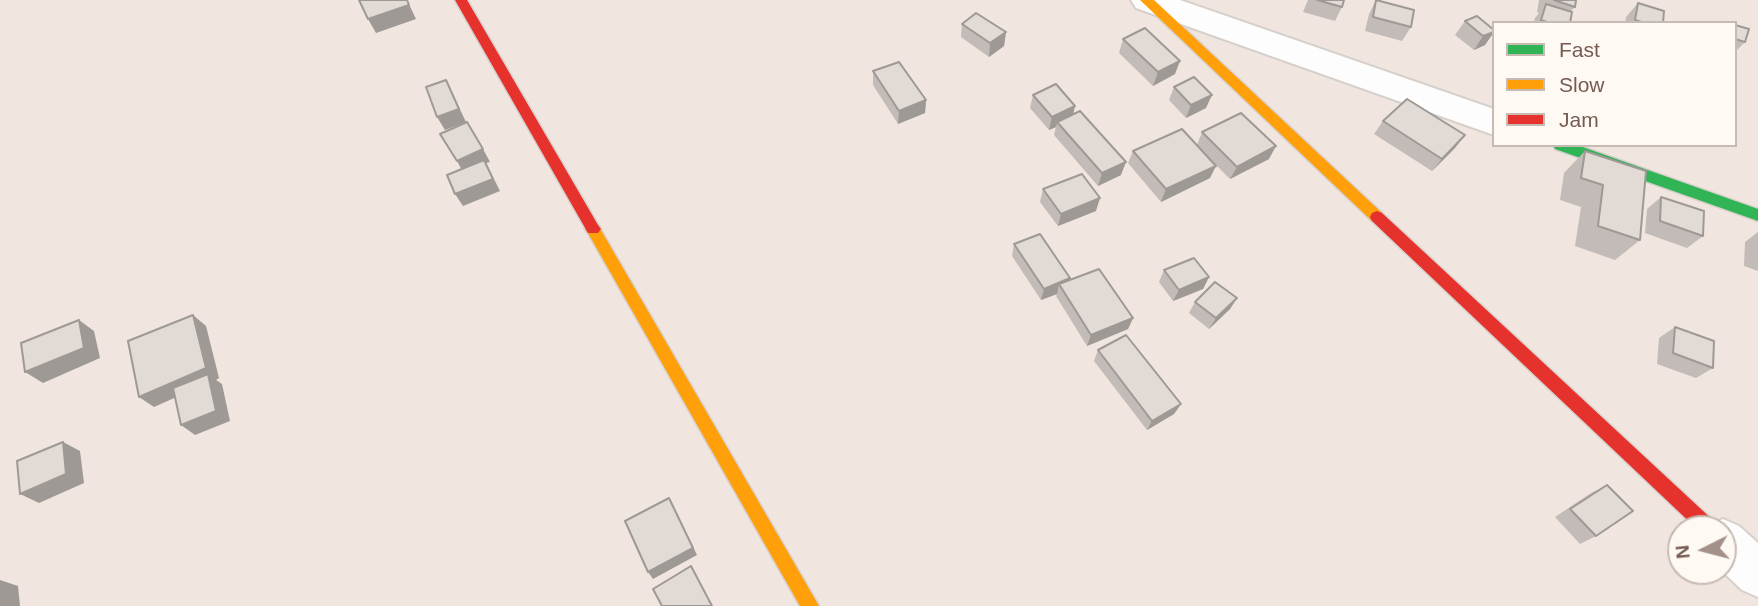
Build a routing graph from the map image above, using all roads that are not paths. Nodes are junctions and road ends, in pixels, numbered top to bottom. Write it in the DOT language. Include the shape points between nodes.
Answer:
graph roads {
  1 [pos="461,0"];
  2 [pos="1146,0"];
  3 [pos="1492,121"];
  4 [pos="1566,147"];
  5 [pos="1758,215"];
  6 [pos="1695,515"];
  7 [pos="1737,554"];
  8 [pos="1758,574"];
  9 [pos="810,606"];
  1 -- 9 [label="street"];
  2 -- 3 [label="street"];
  2 -- 6 [label="street"];
  4 -- 5 [label="street"];
  7 -- 8 [label="street"];
}
